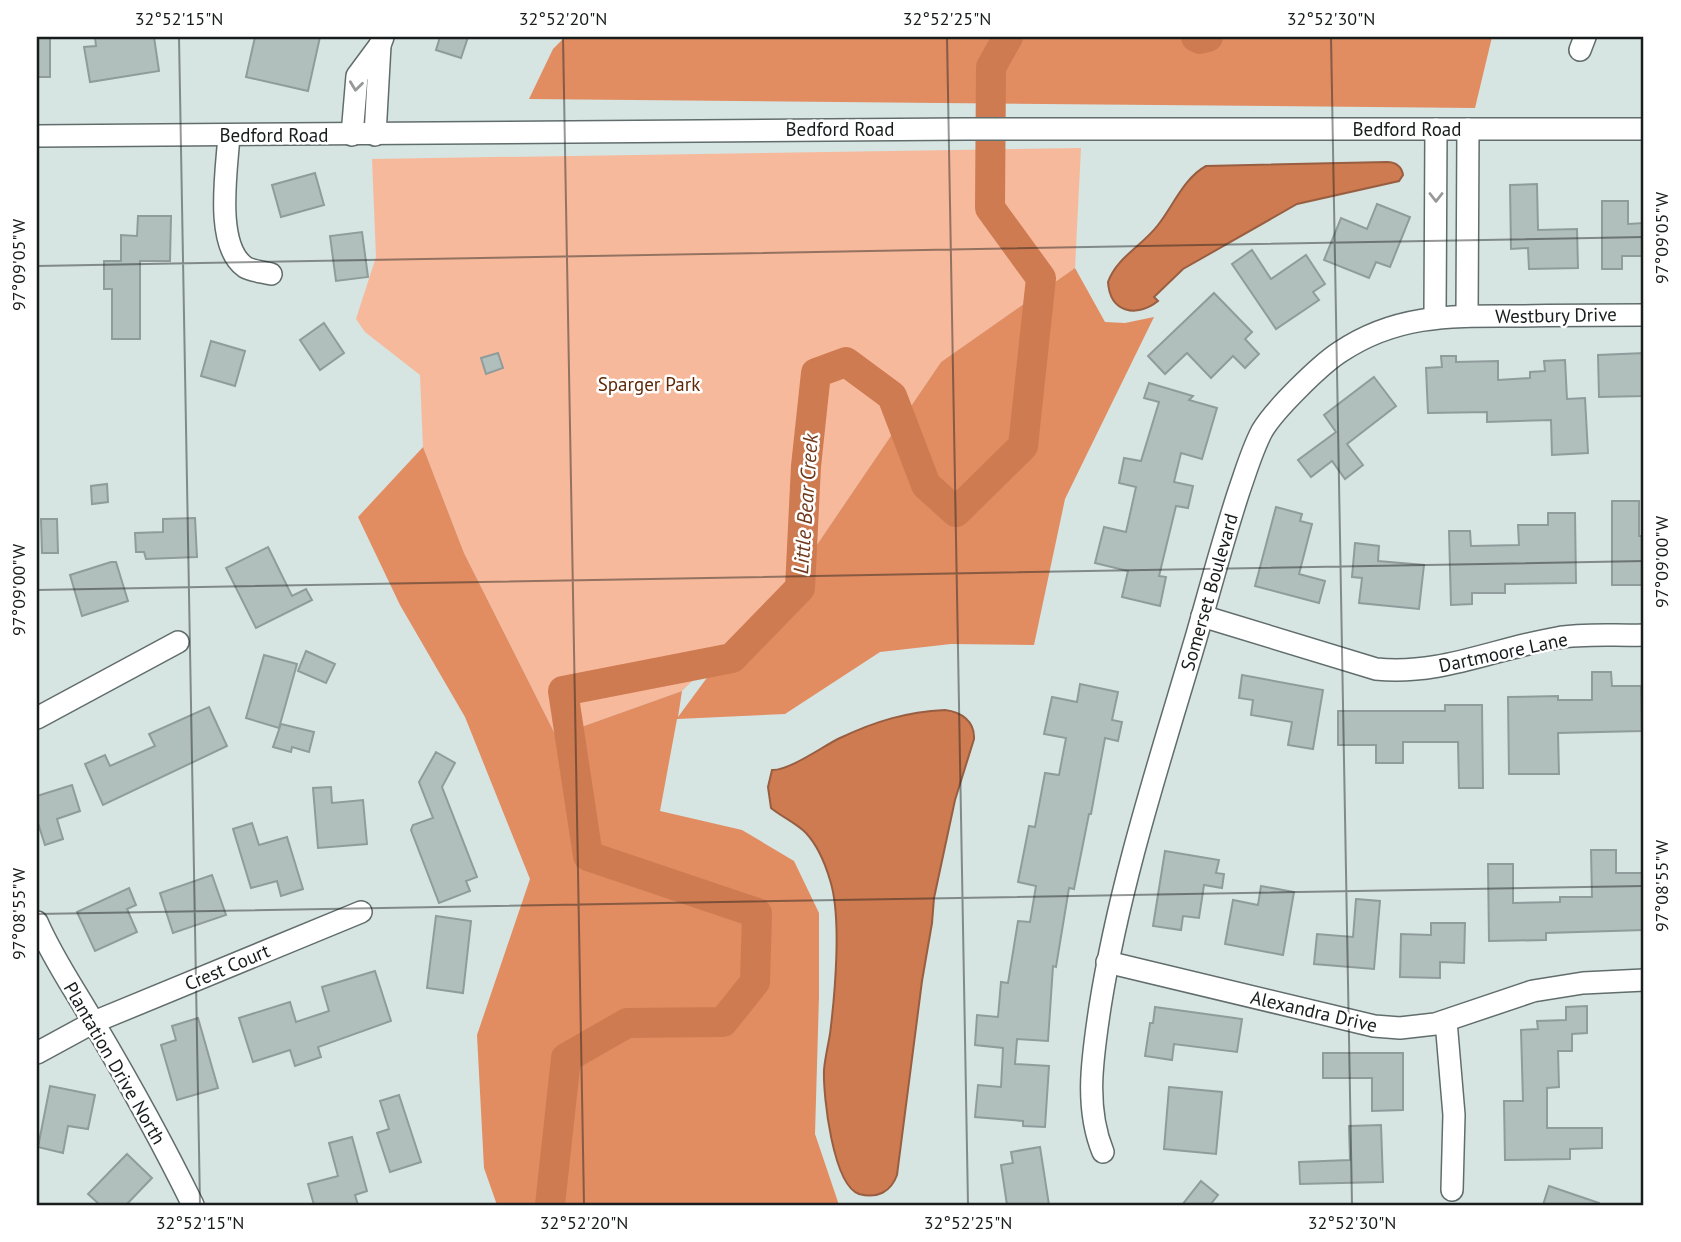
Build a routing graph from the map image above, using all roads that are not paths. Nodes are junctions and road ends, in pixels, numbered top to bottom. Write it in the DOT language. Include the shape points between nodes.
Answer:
graph roads {
  1 [pos="381,41"];
  2 [pos="1436,129"];
  3 [pos="1468,129"];
  4 [pos="1644,129"];
  5 [pos="229,135"];
  6 [pos="352,135"];
  7 [pos="374,135"];
  8 [pos="37,136"];
  9 [pos="271,274"];
  10 [pos="1644,315"];
  11 [pos="1467,316"];
  12 [pos="1436,317"];
  13 [pos="1202,616"];
  14 [pos="1644,635"];
  15 [pos="178,642"];
  16 [pos="37,718"];
  17 [pos="361,912"];
  18 [pos="37,922"];
  19 [pos="1107,962"];
  20 [pos="1644,980"];
  21 [pos="1446,1021"];
  22 [pos="94,1022"];
  23 [pos="37,1053"];
  24 [pos="1103,1152"];
  25 [pos="1452,1190"];
  26 [pos="193,1205"];
  1 -- 6 [label="street, one-way" via="357,76"];
  1 -- 7 [label="street"];
  2 -- 3 [label="street, Bedford Road"];
  2 -- 7 [label="street, Bedford Road"];
  2 -- 12 [label="street, one-way"];
  3 -- 4 [label="street, Bedford Road"];
  3 -- 11 [label="street"];
  5 -- 6 [label="street, Bedford Road"];
  5 -- 8 [label="street, Bedford Road"];
  5 -- 9 [label="street" via="225,219 230,249 245,267"];
  6 -- 7 [label="street, Bedford Road"];
  10 -- 11 [label="street, Westbury Drive"];
  11 -- 12 [label="street, Somerset Boulevard"];
  12 -- 13 [label="street, Somerset Boulevard" via="1378,331 1338,352 1278,409 1253,451"];
  13 -- 14 [label="street, Dartmoore Lane" via="1394,671 1449,666 1559,638"];
  13 -- 19 [label="street, Somerset Boulevard" via="1122,891"];
  15 -- 16 [label="street"];
  17 -- 22 [label="street, Crest Court"];
  18 -- 22 [label="street, Plantation Drive North" via="50,952"];
  19 -- 21 [label="street, Alexandra Drive" via="1374,1026 1400,1028"];
  19 -- 24 [label="street, Somerset Boulevard" via="1091,1091"];
  20 -- 21 [label="street, Alexandra Drive" via="1533,991"];
  21 -- 25 [label="street" via="1454,1115"];
  22 -- 23 [label="street, Crest Court"];
  22 -- 26 [label="street, Plantation Drive North"];
}
